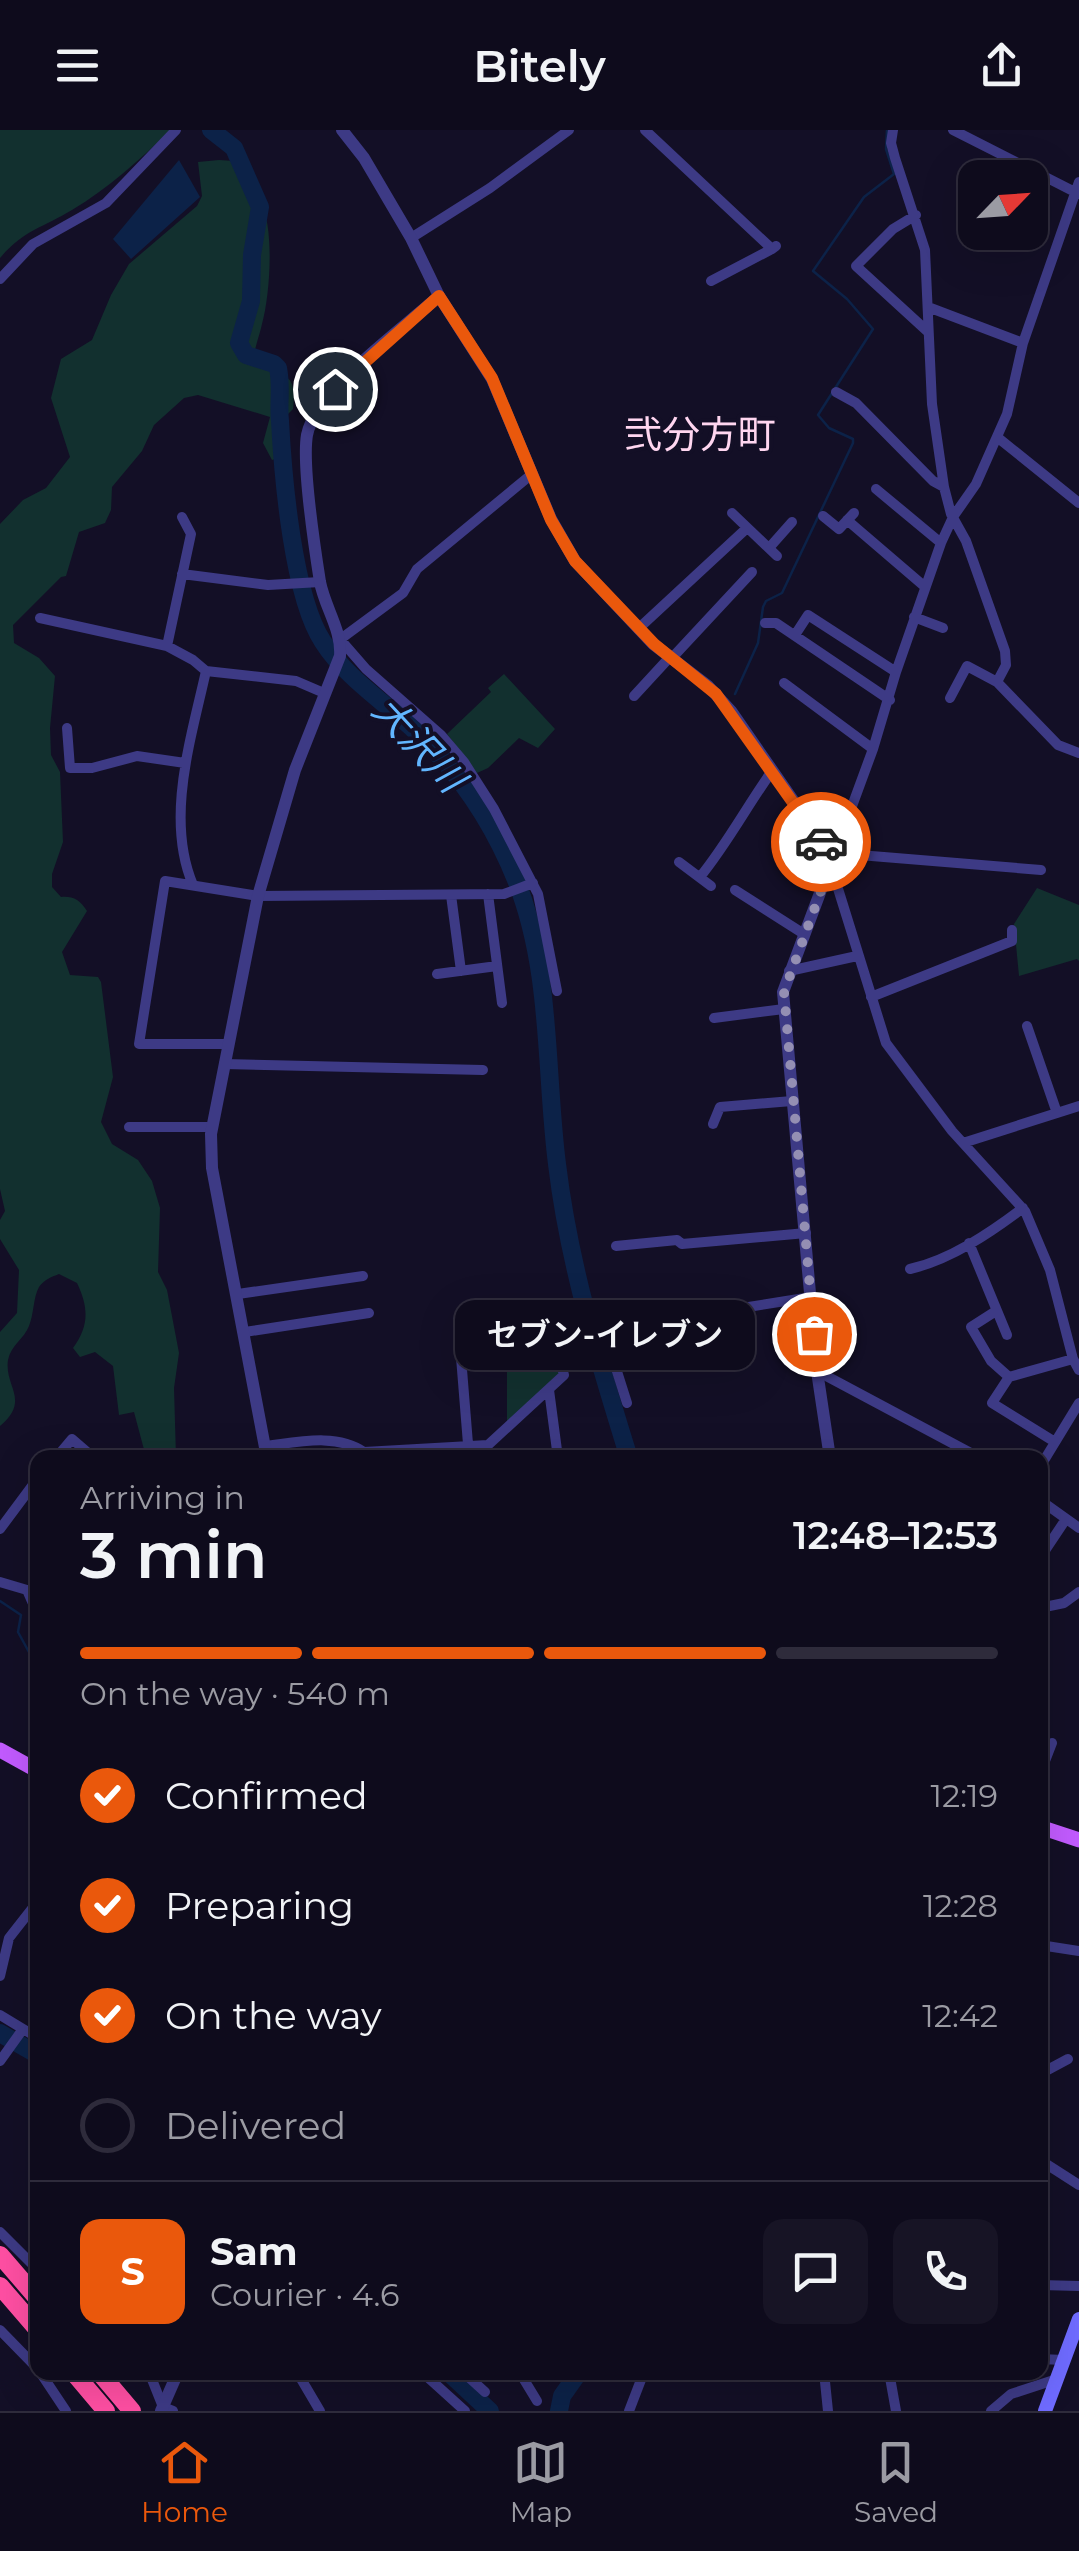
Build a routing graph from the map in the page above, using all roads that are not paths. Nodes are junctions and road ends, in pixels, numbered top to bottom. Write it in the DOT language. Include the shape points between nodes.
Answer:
graph roads {
  1 [pos="176,130"];
  2 [pos="342,130"];
  3 [pos="569,130"];
  4 [pos="646,130"];
  5 [pos="893,130"];
  6 [pos="953,130"];
  7 [pos="1078,189"];
  8 [pos="916,215"];
  9 [pos="411,238"];
  10 [pos="0,279"];
  11 [pos="712,280"];
  12 [pos="439,296"];
  13 [pos="928,307"];
  14 [pos="926,331"];
  15 [pos="1023,343"];
  16 [pos="836,392"];
  17 [pos="997,437"];
  18 [pos="532,474"];
  19 [pos="944,486"];
  20 [pos="876,489"];
  21 [pos="1079,502"];
  22 [pos="732,513"];
  23 [pos="823,516"];
  24 [pos="182,517"];
  25 [pos="953,517"];
  26 [pos="792,522"];
  27 [pos="746,528"];
  28 [pos="940,543"];
  29 [pos="751,572"];
  30 [pos="182,574"];
  31 [pos="316,583"];
  32 [pos="924,586"];
  33 [pos="914,617"];
  34 [pos="40,618"];
  35 [pos="765,623"];
  36 [pos="943,628"];
  37 [pos="638,629"];
  38 [pos="794,636"];
  39 [pos="341,642"];
  40 [pos="167,646"];
  41 [pos="670,658"];
  42 [pos="206,671"];
  43 [pos="896,672"];
  44 [pos="997,682"];
  45 [pos="784,683"];
  46 [pos="324,694"];
  47 [pos="634,696"];
  48 [pos="950,698"];
  49 [pos="890,700"];
  50 [pos="67,728"];
  51 [pos="873,749"];
  52 [pos="1079,753"];
  53 [pos="184,763"];
  54 [pos="772,770"];
  55 [pos="834,856"];
  56 [pos="680,862"];
  57 [pos="1041,870"];
  58 [pos="828,874"];
  59 [pos="700,878"];
  60 [pos="530,884"];
  61 [pos="193,886"];
  62 [pos="710,886"];
  63 [pos="734,890"];
  64 [pos="488,894"];
  65 [pos="258,896"];
  66 [pos="451,896"];
  67 [pos="1012,930"];
  68 [pos="804,934"];
  69 [pos="857,956"];
  70 [pos="497,966"];
  71 [pos="461,971"];
  72 [pos="789,971"];
  73 [pos="437,974"];
  74 [pos="557,992"];
  75 [pos="871,997"];
  76 [pos="502,1003"];
  77 [pos="784,1009"];
  78 [pos="714,1018"];
  79 [pos="1027,1026"];
  80 [pos="227,1044"];
  81 [pos="224,1064"];
  82 [pos="483,1070"];
  83 [pos="792,1101"];
  84 [pos="1079,1106"];
  85 [pos="1057,1114"];
  86 [pos="713,1124"];
  87 [pos="130,1127"];
  88 [pos="212,1127"];
  89 [pos="963,1143"];
  90 [pos="1022,1208"];
  91 [pos="806,1233"];
  92 [pos="969,1243"];
  93 [pos="616,1246"];
  94 [pos="910,1269"];
  95 [pos="363,1276"];
  96 [pos="238,1294"];
  97 [pos="812,1297"];
  98 [pos="996,1311"];
  99 [pos="369,1314"];
  100 [pos="458,1320"];
  101 [pos="600,1325"];
  102 [pos="246,1332"];
  103 [pos="1007,1335"];
  104 [pos="1076,1364"];
  105 [pos="817,1371"];
  106 [pos="1010,1377"];
  107 [pos="549,1390"];
  108 [pos="627,1402"];
  109 [pos="1079,1402"];
  110 [pos="1055,1442"];
  111 [pos="468,1444"];
  112 [pos="488,1445"];
  113 [pos="63,1450"];
  114 [pos="85,1450"];
  115 [pos="267,1450"];
  116 [pos="274,1450"];
  117 [pos="361,1450"];
  118 [pos="390,1450"];
  119 [pos="483,1450"];
  120 [pos="557,1450"];
  121 [pos="826,1450"];
  122 [pos="965,1450"];
  123 [pos="1048,1454"];
  124 [pos="30,1489"];
  125 [pos="1048,1506"];
  126 [pos="1066,1519"];
  127 [pos="1079,1528"];
  128 [pos="0,1529"];
  129 [pos="1048,1546"];
  130 [pos="0,1582"];
  131 [pos="30,1597"];
  132 [pos="1076,1599"];
  133 [pos="1048,1606"];
  134 [pos="1052,1743"];
  135 [pos="0,1750"];
  136 [pos="1048,1753"];
  137 [pos="30,1767"];
  138 [pos="1048,1829"];
  139 [pos="1079,1840"];
  140 [pos="30,1911"];
  141 [pos="1048,1946"];
  142 [pos="1079,1951"];
  143 [pos="0,1976"];
  144 [pos="0,2015"];
  145 [pos="22,2031"];
  146 [pos="30,2034"];
  147 [pos="4,2056"];
  148 [pos="1068,2059"];
  149 [pos="1048,2070"];
  150 [pos="1048,2165"];
  151 [pos="1079,2184"];
  152 [pos="0,2232"];
  153 [pos="0,2255"];
  154 [pos="30,2262"];
  155 [pos="1048,2285"];
  156 [pos="0,2286"];
  157 [pos="1079,2286"];
  158 [pos="30,2290"];
  159 [pos="1079,2319"];
  160 [pos="30,2321"];
  161 [pos="0,2330"];
  162 [pos="1048,2359"];
  163 [pos="1064,2360"];
  164 [pos="30,2362"];
  165 [pos="1057,2379"];
  166 [pos="45,2380"];
  167 [pos="80,2380"];
  168 [pos="106,2380"];
  169 [pos="152,2380"];
  170 [pos="175,2380"];
  171 [pos="302,2380"];
  172 [pos="431,2380"];
  173 [pos="472,2380"];
  174 [pos="524,2380"];
  175 [pos="641,2380"];
  176 [pos="825,2380"];
  177 [pos="891,2380"];
  178 [pos="485,2392"];
  179 [pos="537,2401"];
  180 [pos="165,2410"];
  181 [pos="66,2411"];
  182 [pos="106,2411"];
  183 [pos="132,2411"];
  184 [pos="320,2411"];
  185 [pos="465,2411"];
  186 [pos="629,2411"];
  187 [pos="828,2411"];
  188 [pos="896,2411"];
  189 [pos="992,2411"];
  190 [pos="1044,2411"];
  1 -- 10 [label="street" via="106,204 33,244"];
  2 -- 9 [label="street"];
  3 -- 9 [label="street"];
  4 -- 11 [label="street" via="774,248"];
  5 -- 8 [label="street" via="895,158"];
  6 -- 7 [label="street"];
  7 -- 15 [label="street"];
  8 -- 13 [label="street"];
  8 -- 14 [label="street" via="856,266"];
  9 -- 12 [label="street"];
  12 -- 18 [label="street" via="492,378"];
  12 -- 31 [label="street" via="345,379 313,420 308,469"];
  13 -- 14 [label="street"];
  13 -- 15 [label="street"];
  14 -- 19 [label="street"];
  15 -- 17 [label="street"];
  16 -- 19 [label="street"];
  17 -- 21 [label="street"];
  17 -- 25 [label="street"];
  18 -- 37 [label="street" via="575,561"];
  18 -- 39 [label="street"];
  19 -- 25 [label="street"];
  20 -- 28 [label="street"];
  22 -- 27 [label="street"];
  23 -- 32 [label="street" via="839,529 851,517"];
  24 -- 30 [label="street" via="191,534"];
  25 -- 28 [label="street"];
  25 -- 44 [label="street" via="1005,650"];
  26 -- 27 [label="street" via="773,552"];
  27 -- 37 [label="street"];
  28 -- 32 [label="street"];
  29 -- 41 [label="street"];
  30 -- 31 [label="street" via="268,586"];
  30 -- 40 [label="street"];
  31 -- 39 [label="street"];
  32 -- 33 [label="street"];
  33 -- 36 [label="street"];
  33 -- 43 [label="street"];
  34 -- 40 [label="street"];
  35 -- 38 [label="street"];
  37 -- 41 [label="street"];
  38 -- 43 [label="street" via="808,615"];
  38 -- 49 [label="street"];
  39 -- 46 [label="street"];
  39 -- 60 [label="street" via="464,762"];
  40 -- 42 [label="street"];
  41 -- 47 [label="street"];
  41 -- 54 [label="street" via="716,694"];
  42 -- 46 [label="street" via="296,681"];
  42 -- 53 [label="street"];
  43 -- 49 [label="street"];
  44 -- 48 [label="street" via="968,666"];
  44 -- 52 [label="street" via="1058,744"];
  45 -- 51 [label="street"];
  46 -- 65 [label="street"];
  49 -- 51 [label="street"];
  50 -- 53 [label="street" via="70,768 137,756"];
  51 -- 55 [label="street"];
  53 -- 61 [label="street" via="182,858"];
  54 -- 55 [label="street"];
  54 -- 59 [label="street"];
  55 -- 57 [label="street"];
  55 -- 58 [label="street"];
  56 -- 59 [label="street"];
  58 -- 68 [label="street"];
  58 -- 69 [label="street"];
  59 -- 62 [label="street"];
  60 -- 64 [label="street"];
  60 -- 74 [label="street" via="538,894"];
  61 -- 65 [label="street"];
  61 -- 80 [label="street" via="165,882 139,1044"];
  63 -- 68 [label="street"];
  64 -- 66 [label="street"];
  64 -- 70 [label="street"];
  65 -- 66 [label="street"];
  65 -- 80 [label="street"];
  66 -- 71 [label="street"];
  67 -- 75 [label="street" via="1012,941"];
  68 -- 72 [label="street"];
  69 -- 72 [label="street"];
  69 -- 75 [label="street"];
  70 -- 71 [label="street"];
  70 -- 76 [label="street"];
  71 -- 73 [label="street"];
  72 -- 77 [label="street"];
  75 -- 89 [label="street" via="892,1055"];
  77 -- 78 [label="street"];
  77 -- 83 [label="street"];
  79 -- 85 [label="street"];
  80 -- 81 [label="street"];
  81 -- 82 [label="street"];
  81 -- 88 [label="street"];
  83 -- 86 [label="street" via="720,1108"];
  83 -- 91 [label="street"];
  84 -- 85 [label="street"];
  85 -- 89 [label="street"];
  87 -- 88 [label="street"];
  88 -- 96 [label="street" via="212,1168"];
  89 -- 90 [label="street"];
  90 -- 92 [label="street"];
  90 -- 104 [label="street" via="1050,1270"];
  91 -- 93 [label="street"];
  91 -- 97 [label="street"];
  92 -- 94 [label="street"];
  92 -- 98 [label="street"];
  95 -- 96 [label="street"];
  96 -- 102 [label="street"];
  97 -- 101 [label="street"];
  97 -- 105 [label="street"];
  98 -- 103 [label="street"];
  98 -- 106 [label="street" via="972,1328"];
  99 -- 102 [label="street"];
  100 -- 111 [label="street"];
  101 -- 107 [label="street" via="554,1338 564,1375"];
  101 -- 108 [label="street"];
  102 -- 115 [label="street"];
  104 -- 106 [label="street"];
  105 -- 121 [label="street"];
  105 -- 122 [label="street"];
  106 -- 110 [label="street" via="992,1403"];
  107 -- 112 [label="street"];
  107 -- 120 [label="street"];
  109 -- 110 [label="street"];
  110 -- 123 [label="street"];
  111 -- 112 [label="street"];
  111 -- 118 [label="street"];
  112 -- 119 [label="street"];
  113 -- 114 [label="street" via="72,1439"];
  116 -- 117 [label="street" via="311,1440"];
  124 -- 128 [label="street"];
  125 -- 126 [label="street"];
  126 -- 127 [label="street"];
  126 -- 129 [label="street"];
  130 -- 131 [label="street"];
  132 -- 133 [label="street"];
  134 -- 136 [label="street"];
  135 -- 137 [label="main road"];
  138 -- 139 [label="main road"];
  140 -- 143 [label="street" via="9,1938"];
  141 -- 142 [label="street"];
  144 -- 145 [label="street"];
  145 -- 146 [label="street"];
  145 -- 147 [label="street"];
  148 -- 149 [label="street"];
  150 -- 151 [label="street"];
  152 -- 154 [label="street"];
  153 -- 158 [label="highway"];
  155 -- 157 [label="street"];
  156 -- 160 [label="highway"];
  159 -- 163 [label="main road"];
  161 -- 164 [label="street"];
  162 -- 163 [label="street"];
  163 -- 165 [label="main road"];
  165 -- 189 [label="street" via="1011,2394"];
  165 -- 190 [label="main road"];
  166 -- 181 [label="street"];
  167 -- 182 [label="highway"];
  168 -- 183 [label="highway"];
  169 -- 180 [label="street"];
  170 -- 180 [label="street"];
  171 -- 184 [label="street"];
  172 -- 185 [label="street"];
  173 -- 178 [label="street"];
  174 -- 179 [label="street"];
  175 -- 186 [label="street"];
  176 -- 187 [label="street"];
  177 -- 188 [label="street"];
}
